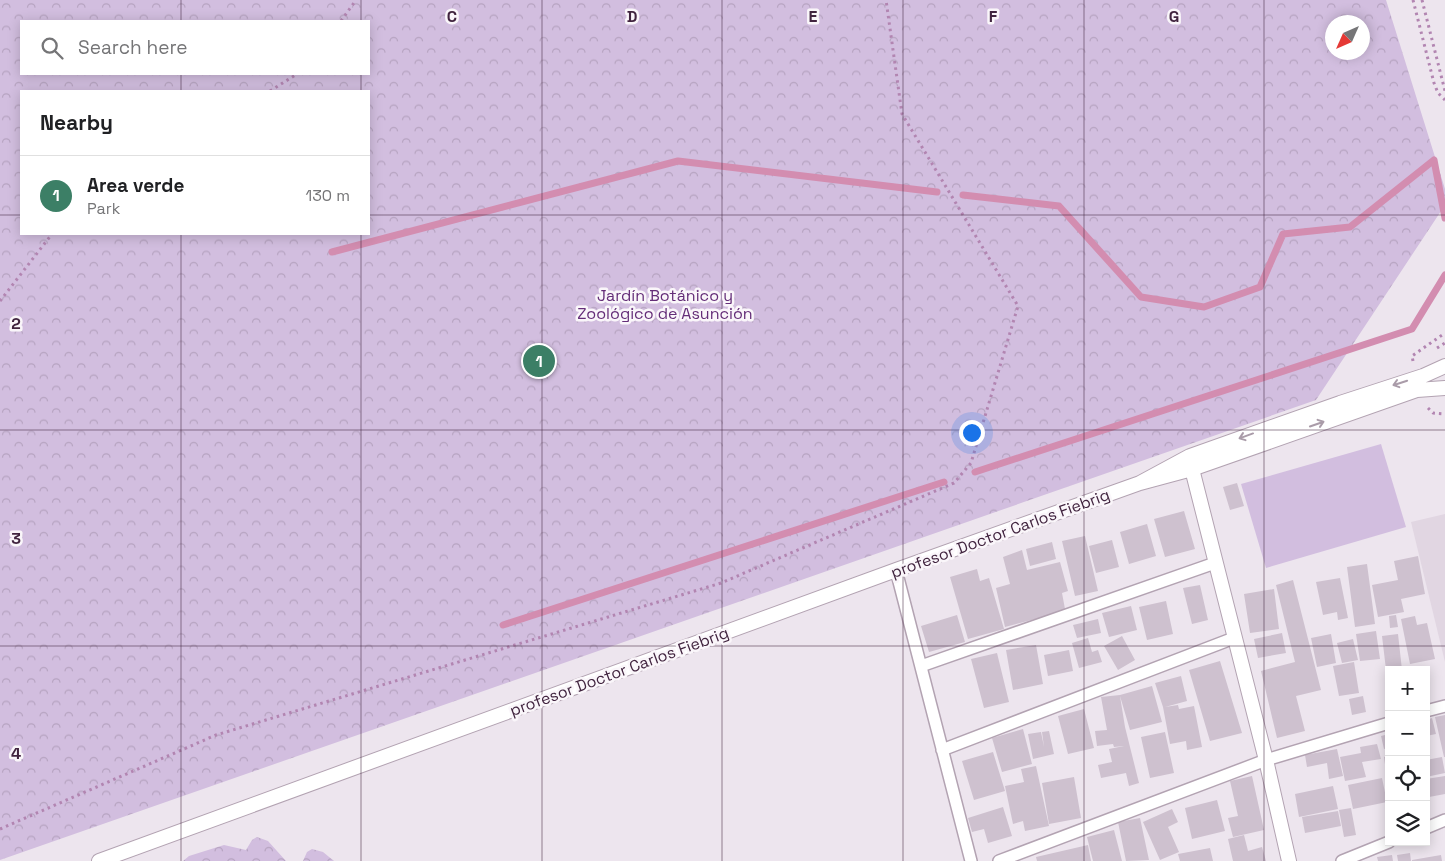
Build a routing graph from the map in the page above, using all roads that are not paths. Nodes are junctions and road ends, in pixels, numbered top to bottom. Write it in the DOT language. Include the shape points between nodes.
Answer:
graph roads {
  1 [pos="1445,366"];
  2 [pos="1445,388"];
  3 [pos="1192,469"];
  4 [pos="1140,483"];
  5 [pos="1215,563"];
  6 [pos="896,570"];
  7 [pos="1234,638"];
  8 [pos="921,666"];
  9 [pos="1445,706"];
  10 [pos="1429,711"];
  11 [pos="1385,724"];
  12 [pos="942,750"];
  13 [pos="1266,760"];
  14 [pos="1445,820"];
  15 [pos="1430,826"];
  16 [pos="1385,844"];
  17 [pos="99,861"];
  18 [pos="970,861"];
  19 [pos="1000,861"];
  20 [pos="1289,861"];
  21 [pos="1342,861"];
  1 -- 4 [label="street, profesor Doctor Carlos Fiebrig, one-way" via="1190,456"];
  3 -- 2 [label="street, profesor Doctor Carlos Fiebrig, one-way" via="1416,390"];
  3 -- 4 [label="street, profesor Doctor Carlos Fiebrig"];
  3 -- 5 [label="street"];
  4 -- 6 [label="street, profesor Doctor Carlos Fiebrig"];
  5 -- 7 [label="street"];
  5 -- 8 [label="lane"];
  6 -- 8 [label="lane"];
  6 -- 17 [label="street, profesor Doctor Carlos Fiebrig"];
  7 -- 12 [label="lane"];
  7 -- 13 [label="street"];
  8 -- 12 [label="lane"];
  9 -- 10 [label="lane"];
  11 -- 13 [label="lane"];
  12 -- 18 [label="lane"];
  13 -- 19 [label="lane"];
  13 -- 20 [label="street"];
  14 -- 15 [label="lane"];
  16 -- 21 [label="lane"];
}
